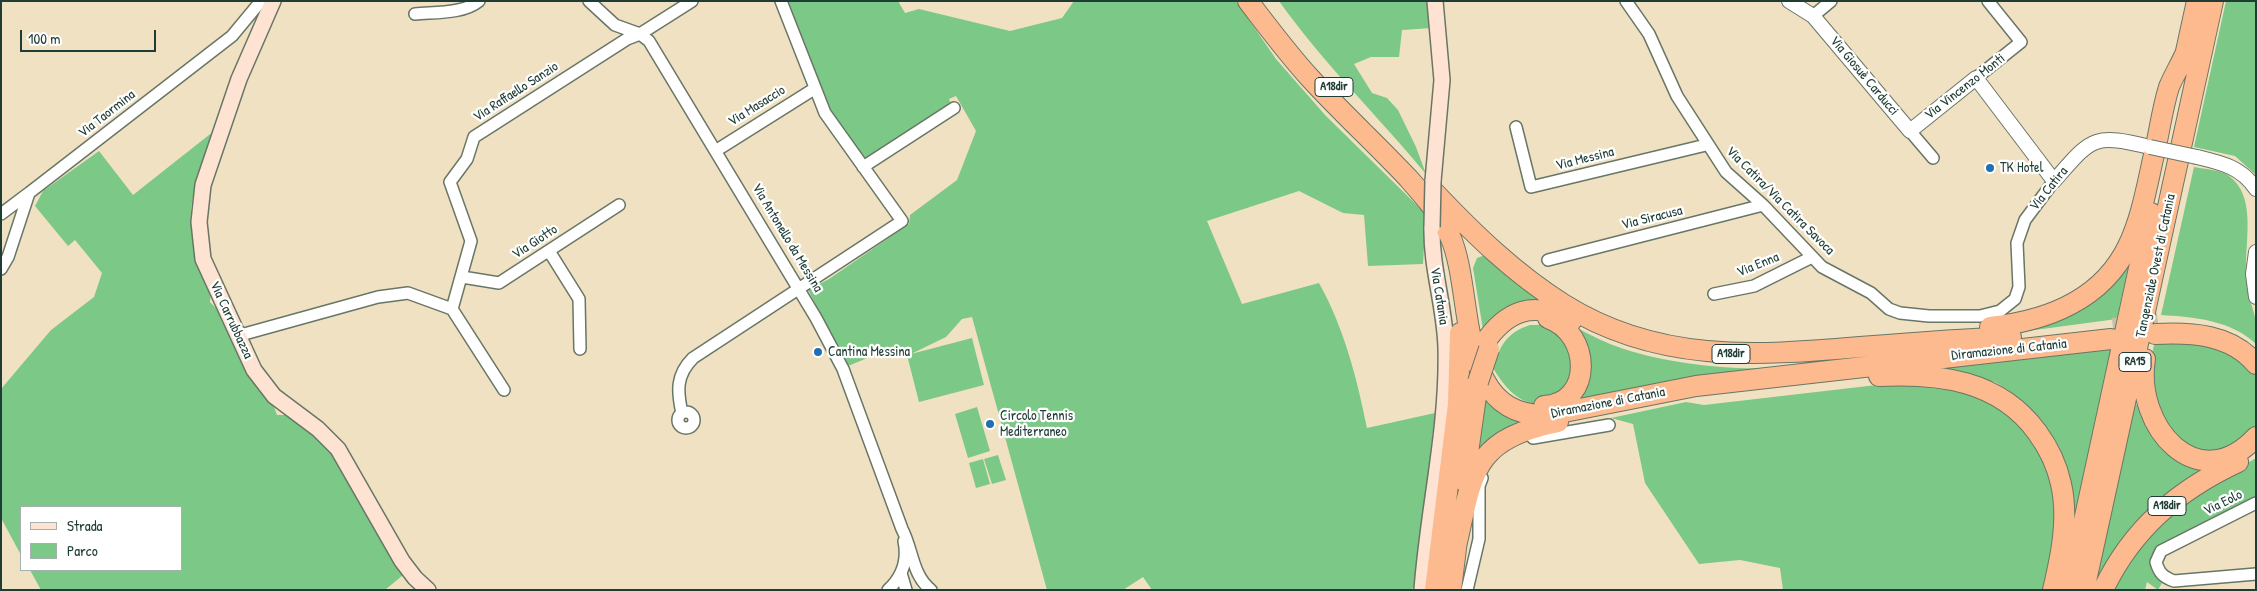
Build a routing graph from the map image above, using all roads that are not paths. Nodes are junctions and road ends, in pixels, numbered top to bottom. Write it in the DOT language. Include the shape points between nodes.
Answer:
graph roads {
  1 [pos="479,1"];
  2 [pos="589,1"];
  3 [pos="692,1"];
  4 [pos="781,1"];
  5 [pos="1248,1"];
  6 [pos="1264,1"];
  7 [pos="1435,1"];
  8 [pos="1626,1"];
  9 [pos="1789,1"];
  10 [pos="1831,1"];
  11 [pos="1988,1"];
  12 [pos="2197,1"];
  13 [pos="2213,1"];
  14 [pos="268,2"];
  15 [pos="415,14"];
  16 [pos="1813,16"];
  17 [pos="640,34"];
  18 [pos="2186,52"];
  19 [pos="1976,78"];
  20 [pos="1310,79"];
  21 [pos="814,89"];
  22 [pos="954,108"];
  23 [pos="1516,127"];
  24 [pos="1910,131"];
  25 [pos="1706,145"];
  26 [pos="717,150"];
  27 [pos="1933,158"];
  28 [pos="863,167"];
  29 [pos="1409,168"];
  30 [pos="2054,181"];
  31 [pos="2173,188"];
  32 [pos="2256,189"];
  33 [pos="29,193"];
  34 [pos="619,205"];
  35 [pos="1763,205"];
  36 [pos="1,214"];
  37 [pos="549,251"];
  38 [pos="2256,252"];
  39 [pos="1812,257"];
  40 [pos="1548,260"];
  41 [pos="2,266"];
  42 [pos="462,277"];
  43 [pos="800,288"];
  44 [pos="1714,294"];
  45 [pos="2256,297"];
  46 [pos="452,309"];
  47 [pos="1900,313"];
  48 [pos="237,336"];
  49 [pos="2043,336"];
  50 [pos="1486,347"];
  51 [pos="580,349"];
  52 [pos="2256,351"];
  53 [pos="1706,352"];
  54 [pos="2256,364"];
  55 [pos="1852,367"];
  56 [pos="1475,377"];
  57 [pos="1794,380"];
  58 [pos="1738,381"];
  59 [pos="504,390"];
  60 [pos="682,413"];
  61 [pos="1609,425"];
  62 [pos="2256,437"];
  63 [pos="2256,451"];
  64 [pos="2256,503"];
  65 [pos="902,529"];
  66 [pos="1455,551"];
  67 [pos="902,573"];
  68 [pos="916,573"];
  69 [pos="2256,574"];
  70 [pos="428,590"];
  71 [pos="888,590"];
  72 [pos="906,590"];
  73 [pos="913,590"];
  74 [pos="931,590"];
  75 [pos="1422,590"];
  76 [pos="1435,590"];
  77 [pos="1446,590"];
  78 [pos="1451,590"];
  79 [pos="1467,590"];
  80 [pos="2053,590"];
  81 [pos="2069,590"];
  82 [pos="2084,590"];
  83 [pos="2103,590"];
  1 -- 15 [label="street" via="456,10"];
  2 -- 17 [label="street, Via Antonello da Messina" via="615,25"];
  3 -- 17 [label="street, Via Raffaello Sanzio"];
  4 -- 21 [label="street"];
  5 -- 20 [label="highway, Diramazione di Catania / A18dir"];
  6 -- 29 [label="highway, Diramazione di Catania / A18dir" via="1321,74"];
  7 -- 75 [label="main road, Via Catania, bridge" via="1442,80 1432,227 1446,374"];
  8 -- 25 [label="street, Via Catira/Via Catira Savoca" via="1649,34 1677,96"];
  9 -- 16 [label="street, Via Giosuè Carducci"];
  10 -- 16 [label="street"];
  11 -- 19 [label="street, Via Vincenzo Monti" via="2021,42"];
  12 -- 18 [label="highway, Tangenziale Ovest di Catania / RA15"];
  13 -- 31 [label="highway, Tangenziale Ovest di Catania / RA15"];
  14 -- 33 [label="street, Via Taormina" via="232,36"];
  14 -- 48 [label="main road, Via Carrubbazza" via="199,203 203,259"];
  16 -- 24 [label="street, Via Giosuè Carducci"];
  17 -- 26 [label="street, Via Antonello da Messina" via="650,41"];
  17 -- 42 [label="street, Via Raffaello Sanzio" via="627,39 474,137 466,159 450,182 470,241"];
  18 -- 53 [label="highway" via="2169,87 2145,194 2128,245 2107,276 2082,298 2044,317 2007,325"];
  18 -- 81 [label="highway, Tangenziale Ovest di Catania / RA15"];
  19 -- 24 [label="street, Via Vincenzo Monti"];
  19 -- 30 [label="street"];
  20 -- 58 [label="highway, Diramazione di Catania / A18dir" via="1401,171 1443,222 1460,266 1478,369 1494,393 1509,406 1528,414 1549,415 1696,386"];
  20 -- 76 [label="highway" via="1430,213 1444,238 1449,257 1459,327 1460,369"];
  21 -- 26 [label="street, Via Masaccio"];
  21 -- 28 [label="street" via="830,122"];
  22 -- 28 [label="street"];
  23 -- 25 [label="street, Via Messina" via="1531,187"];
  24 -- 27 [label="street, Via Giosuè Carducci"];
  25 -- 35 [label="street, Via Catira/Via Catira Savoca" via="1726,172"];
  26 -- 43 [label="street, Via Antonello da Messina"];
  28 -- 43 [label="street" via="902,221"];
  29 -- 50 [label="highway" via="1450,221 1460,241 1472,284 1483,350 1501,387 1524,403 1548,406 1569,396 1580,374 1582,358 1573,338 1561,324 1544,317 1530,317 1512,323"];
  29 -- 53 [label="highway, Diramazione di Catania / A18dir" via="1505,262 1564,304 1593,320 1644,340"];
  30 -- 32 [label="street, Via Catira, bridge" via="2084,149 2099,140 2117,139 2227,164 2240,171"];
  30 -- 47 [label="street, Via Catira" via="2025,220 2017,243 2019,287 2015,299 2000,311 1980,316"];
  31 -- 62 [label="highway" via="2169,247 2143,372 2147,406 2167,440 2181,452 2197,458 2216,459 2234,454"];
  31 -- 82 [label="highway, Tangenziale Ovest di Catania / RA15"];
  33 -- 36 [label="street, Via Taormina"];
  33 -- 41 [label="street"];
  34 -- 37 [label="street, Via Giotto"];
  35 -- 39 [label="street, Via Catira/Via Catira Savoca"];
  35 -- 40 [label="street, Via Siracusa"];
  37 -- 42 [label="street, Via Giotto" via="499,283"];
  37 -- 51 [label="street" via="579,299"];
  38 -- 45 [label="street" via="2253,274"];
  39 -- 44 [label="street, Via Enna" via="1754,286"];
  39 -- 47 [label="street, Via Catira/Via Catira Savoca" via="1822,267"];
  42 -- 46 [label="street, Via Raffaello Sanzio"];
  43 -- 60 [label="street" via="692,358 678,382"];
  43 -- 65 [label="street, Via Antonello da Messina" via="843,369"];
  46 -- 48 [label="street" via="408,293 378,297"];
  46 -- 59 [label="street"];
  48 -- 70 [label="main road, Via Carrubbazza" via="262,383 338,449 402,561"];
  49 -- 50 [label="highway" via="1810,361 1735,364 1678,359 1642,350 1559,313 1538,309 1521,312 1503,321"];
  49 -- 53 [label="highway, Diramazione di Catania / A18dir" via="1773,354"];
  49 -- 55 [label="highway, Diramazione di Catania / A18dir" via="2112,334"];
  50 -- 56 [label="highway, bridge"];
  52 -- 54 [label="highway" via="2234,336 2212,328 2188,324 2156,328 2220,340 2240,350"];
  55 -- 57 [label="highway"];
  55 -- 58 [label="highway, Diramazione di Catania / A18dir"];
  56 -- 66 [label="highway"];
  56 -- 77 [label="highway"];
  57 -- 58 [label="highway"];
  57 -- 66 [label="highway" via="1690,396 1546,424 1518,433 1486,454 1475,471"];
  57 -- 80 [label="highway" via="1893,375 1942,377 1986,390 2012,406 2040,437 2054,461 2061,484 2061,556"];
  61 -- 79 [label="street" via="1538,437 1493,458 1483,472 1479,486 1479,539"];
  63 -- 83 [label="highway, A18dir" via="2199,481 2155,517 2122,558"];
  64 -- 69 [label="street, Via Eolo" via="2161,551 2156,562 2165,578 2174,581"];
  65 -- 67 [label="street" via="906,548"];
  65 -- 68 [label="street" via="910,544"];
  66 -- 78 [label="highway"];
  67 -- 71 [label="street"];
  67 -- 72 [label="street"];
  68 -- 73 [label="street"];
  68 -- 74 [label="street"];
}
